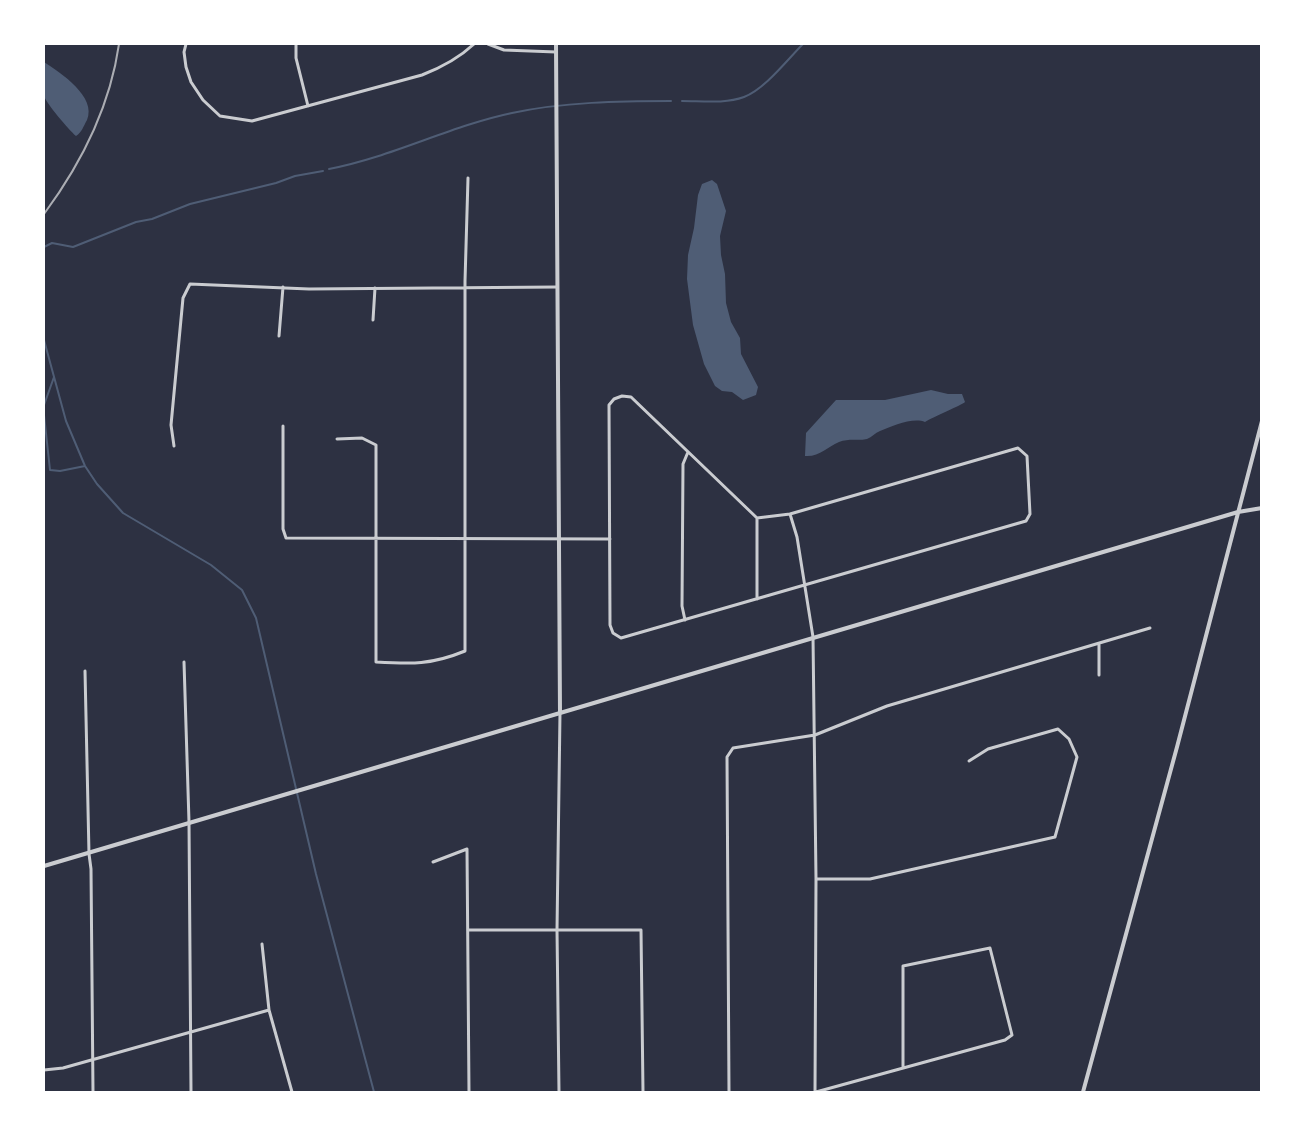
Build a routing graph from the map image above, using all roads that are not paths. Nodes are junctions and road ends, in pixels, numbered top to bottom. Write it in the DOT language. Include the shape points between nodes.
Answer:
graph roads {
  1 [pos="186,44"];
  2 [pos="296,44"];
  3 [pos="474,44"];
  4 [pos="488,44"];
  5 [pos="556,44"];
  6 [pos="556,52"];
  7 [pos="308,106"];
  8 [pos="468,178"];
  9 [pos="283,287"];
  10 [pos="557,287"];
  11 [pos="375,288"];
  12 [pos="466,288"];
  13 [pos="373,320"];
  14 [pos="279,336"];
  15 [pos="1262,422"];
  16 [pos="284,426"];
  17 [pos="336,439"];
  18 [pos="174,446"];
  19 [pos="688,452"];
  20 [pos="1262,507"];
  21 [pos="1238,512"];
  22 [pos="790,514"];
  23 [pos="757,518"];
  24 [pos="466,538"];
  25 [pos="559,538"];
  26 [pos="376,539"];
  27 [pos="609,539"];
  28 [pos="805,586"];
  29 [pos="757,599"];
  30 [pos="685,620"];
  31 [pos="1150,628"];
  32 [pos="813,637"];
  33 [pos="1099,644"];
  34 [pos="184,662"];
  35 [pos="85,671"];
  36 [pos="1099,675"];
  37 [pos="560,713"];
  38 [pos="815,735"];
  39 [pos="969,761"];
  40 [pos="189,822"];
  41 [pos="89,854"];
  42 [pos="433,862"];
  43 [pos="44,866"];
  44 [pos="816,879"];
  45 [pos="468,930"];
  46 [pos="557,930"];
  47 [pos="262,944"];
  48 [pos="269,1010"];
  49 [pos="191,1032"];
  50 [pos="92,1059"];
  51 [pos="903,1068"];
  52 [pos="44,1070"];
  53 [pos="93,1092"];
  54 [pos="191,1092"];
  55 [pos="292,1092"];
  56 [pos="469,1092"];
  57 [pos="559,1092"];
  58 [pos="643,1092"];
  59 [pos="729,1092"];
  60 [pos="816,1092"];
  61 [pos="1083,1092"];
  1 -- 7 [label="street" via="184,52 191,82 220,116 252,121"];
  2 -- 7 [label="street"];
  3 -- 7 [label="street" via="422,75"];
  4 -- 6 [label="street" via="504,50"];
  5 -- 6 [label="street"];
  6 -- 10 [label="street"];
  8 -- 12 [label="street"];
  9 -- 11 [label="street"];
  9 -- 14 [label="street"];
  9 -- 18 [label="street" via="190,284 183,298 171,425"];
  10 -- 12 [label="street"];
  10 -- 25 [label="street"];
  11 -- 12 [label="street"];
  11 -- 13 [label="street"];
  12 -- 24 [label="street"];
  15 -- 21 [label="street"];
  16 -- 26 [label="street" via="286,538"];
  17 -- 26 [label="street" via="362,438 376,445"];
  19 -- 23 [label="street"];
  19 -- 27 [label="street" via="631,397 614,399 609,405"];
  19 -- 30 [label="street" via="683,464"];
  20 -- 21 [label="street"];
  21 -- 32 [label="street"];
  21 -- 61 [label="street"];
  22 -- 23 [label="street"];
  22 -- 28 [label="street"];
  22 -- 28 [label="street" via="1018,448 1027,456 1030,514 1026,521"];
  23 -- 29 [label="street"];
  24 -- 25 [label="street"];
  24 -- 26 [label="street"];
  24 -- 26 [label="street" via="465,651 420,664 376,662"];
  25 -- 27 [label="street"];
  25 -- 37 [label="street"];
  27 -- 30 [label="street" via="613,633 621,638"];
  28 -- 29 [label="street"];
  28 -- 32 [label="street"];
  29 -- 30 [label="street"];
  31 -- 33 [label="street"];
  32 -- 37 [label="street"];
  32 -- 38 [label="street"];
  33 -- 36 [label="street"];
  33 -- 38 [label="street" via="887,706"];
  34 -- 40 [label="street"];
  35 -- 41 [label="street"];
  37 -- 40 [label="street"];
  37 -- 46 [label="street"];
  38 -- 44 [label="street"];
  38 -- 59 [label="street" via="733,748 728,757"];
  39 -- 44 [label="street" via="988,749 1058,729 1069,739 1077,757 1055,837 870,879"];
  40 -- 41 [label="street"];
  40 -- 49 [label="street"];
  41 -- 43 [label="street"];
  41 -- 50 [label="street"];
  42 -- 45 [label="street" via="467,849"];
  44 -- 60 [label="street"];
  45 -- 46 [label="street"];
  45 -- 56 [label="street"];
  46 -- 57 [label="street"];
  46 -- 58 [label="street" via="641,930"];
  47 -- 48 [label="street"];
  48 -- 49 [label="street"];
  48 -- 55 [label="street"];
  49 -- 50 [label="street"];
  49 -- 54 [label="street"];
  50 -- 52 [label="street"];
  50 -- 53 [label="street"];
  51 -- 51 [label="street" via="1012,1035 990,948 903,966"];
  51 -- 60 [label="street"];
}
